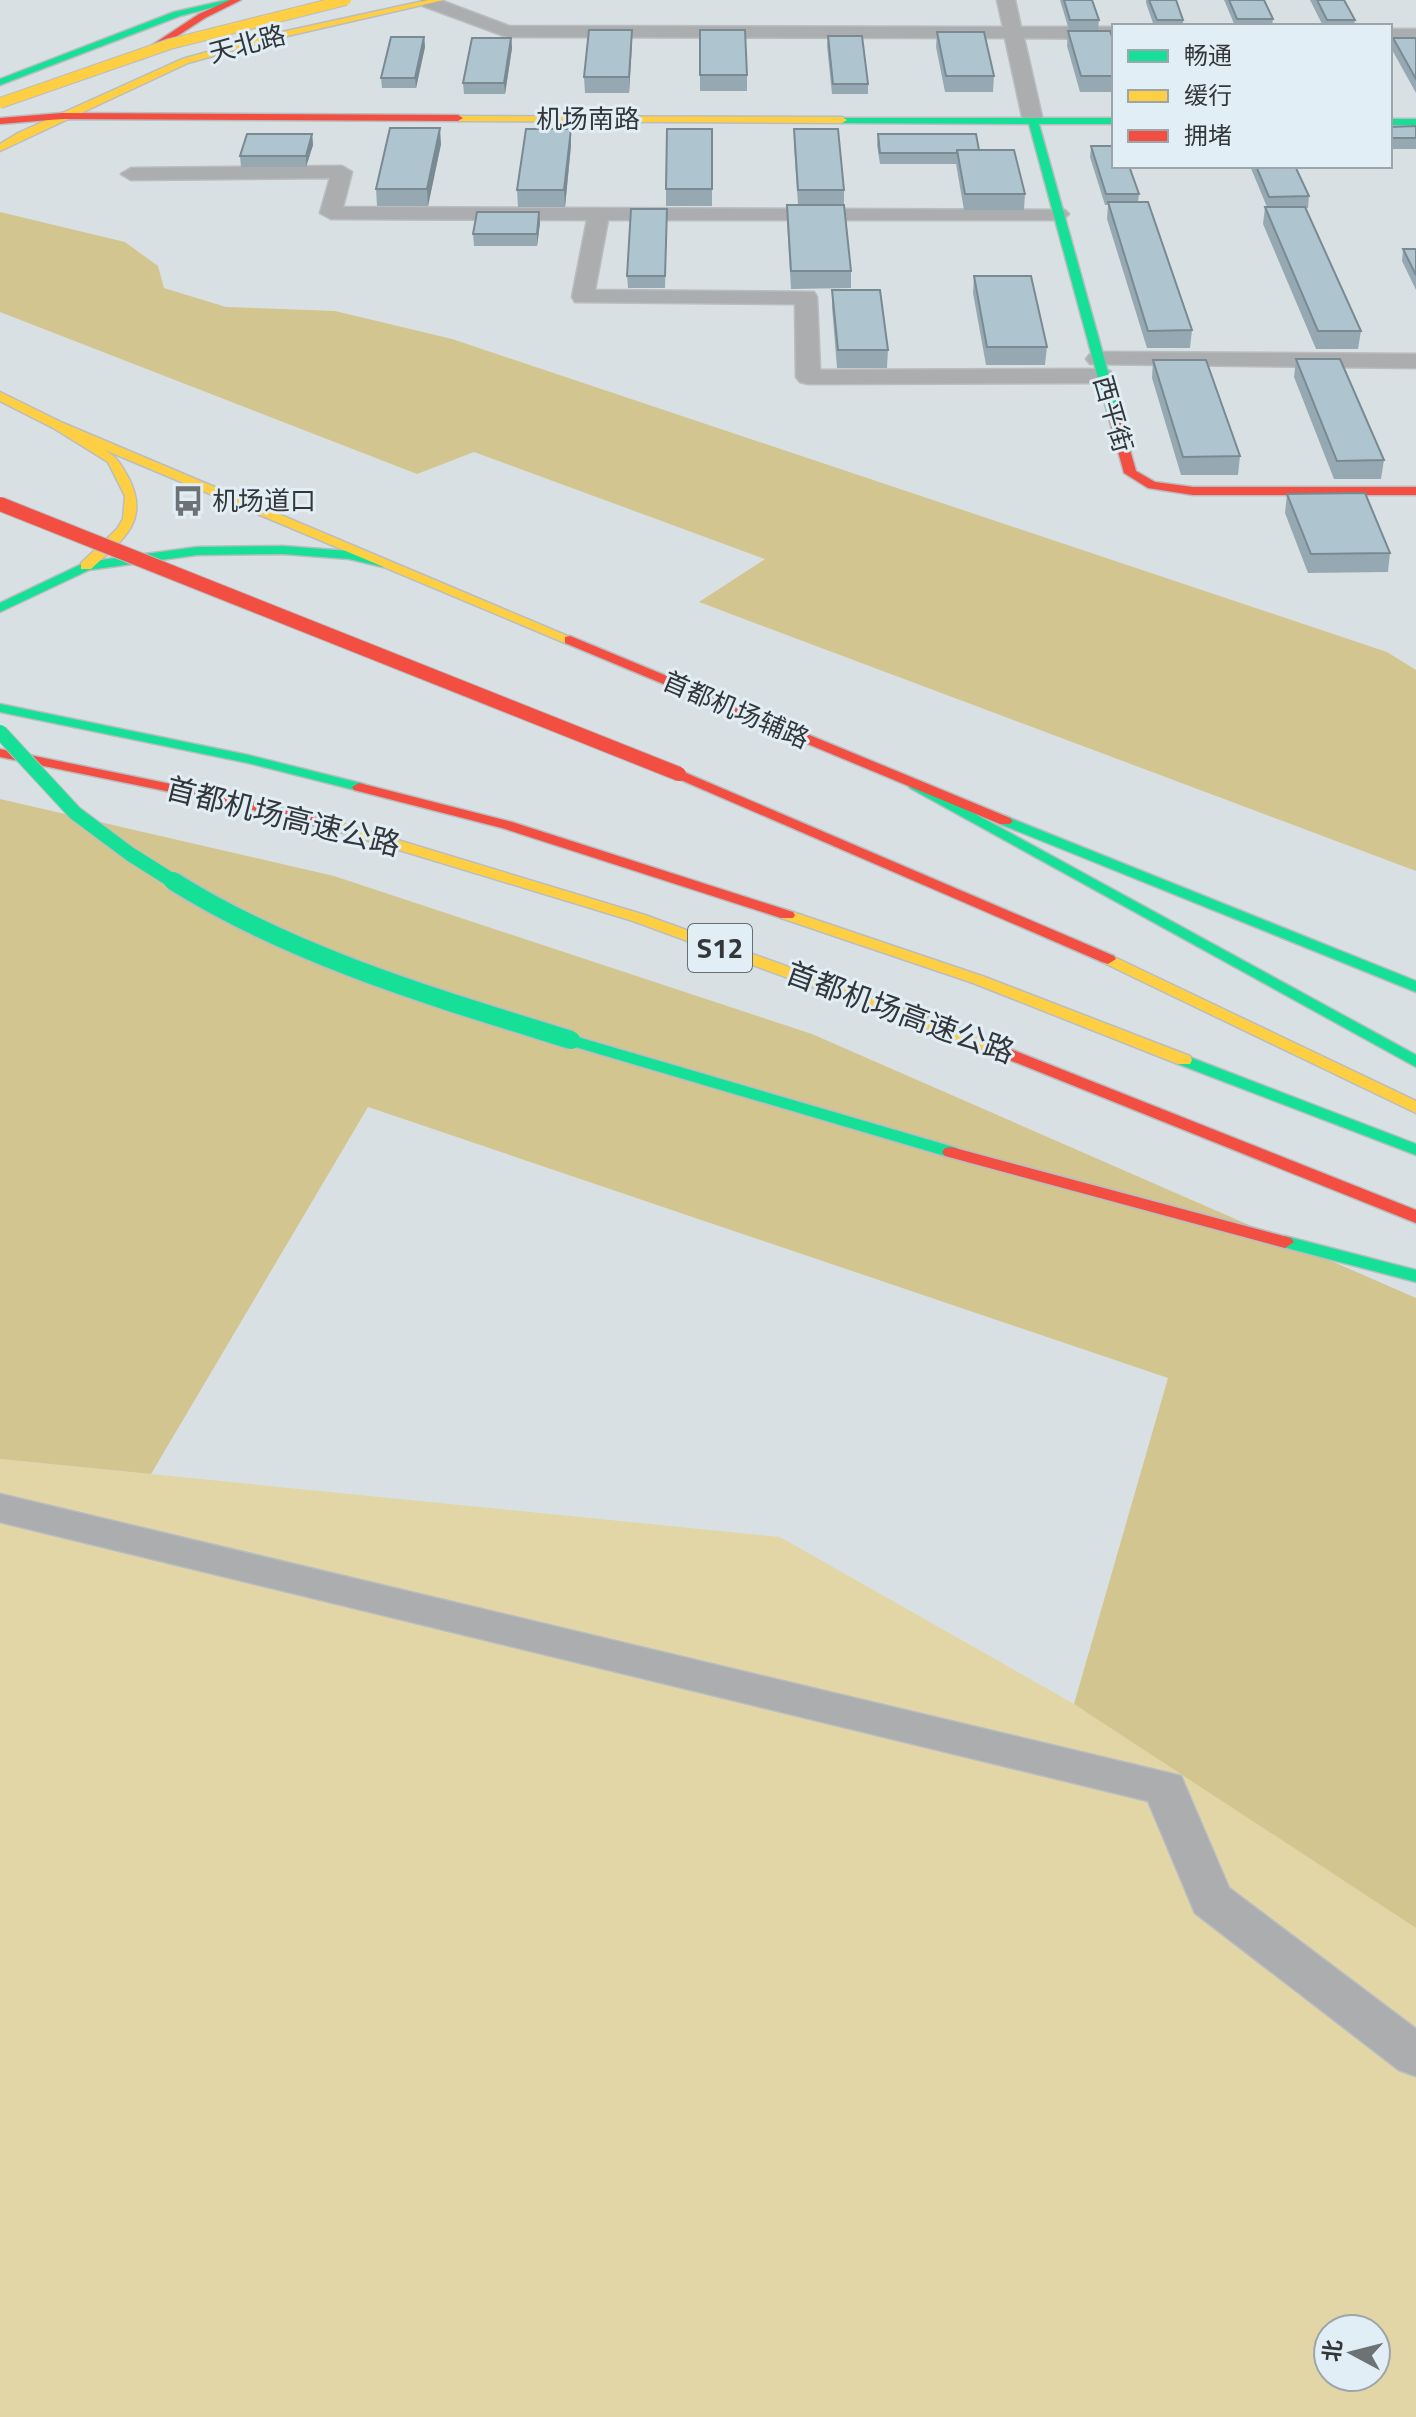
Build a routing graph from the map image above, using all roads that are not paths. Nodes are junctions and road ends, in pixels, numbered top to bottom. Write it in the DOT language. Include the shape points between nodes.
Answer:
graph roads {
  1 [pos="236,0"];
  2 [pos="303,0"];
  3 [pos="346,0"];
  4 [pos="397,0"];
  5 [pos="1006,0"];
  6 [pos="434,1"];
  7 [pos="1014,32"];
  8 [pos="1112,33"];
  9 [pos="1392,35"];
  10 [pos="1416,35"];
  11 [pos="119,65"];
  12 [pos="0,82"];
  13 [pos="0,91"];
  14 [pos="24,111"];
  15 [pos="1,116"];
  16 [pos="62,116"];
  17 [pos="1033,121"];
  18 [pos="1112,121"];
  19 [pos="1392,122"];
  20 [pos="1416,122"];
  21 [pos="0,148"];
  22 [pos="131,174"];
  23 [pos="599,213"];
  24 [pos="1058,214"];
  25 [pos="1416,361"];
  26 [pos="1100,367"];
  27 [pos="0,396"];
  28 [pos="0,406"];
  29 [pos="59,426"];
  30 [pos="1416,491"];
  31 [pos="0,504"];
  32 [pos="383,563"];
  33 [pos="86,566"];
  34 [pos="0,608"];
  35 [pos="0,708"];
  36 [pos="0,732"];
  37 [pos="0,753"];
  38 [pos="915,785"];
  39 [pos="1416,987"];
  40 [pos="1416,1062"];
  41 [pos="1416,1108"];
  42 [pos="1416,1150"];
  43 [pos="1416,1217"];
  44 [pos="1416,1276"];
  45 [pos="0,1508"];
  46 [pos="1416,2056"];
  1 -- 11 [label="main road, 天北路"];
  1 -- 12 [label="main road" via="177,14"];
  2 -- 13 [label="main road" via="146,38"];
  3 -- 15 [label="main road, bridge" via="173,40 68,75"];
  4 -- 11 [label="main road, 天北路"];
  5 -- 7 [label="street"];
  6 -- 7 [label="street" via="507,31"];
  6 -- 16 [label="main road, 天北路" via="199,57"];
  7 -- 8 [label="street"];
  7 -- 17 [label="street"];
  9 -- 10 [label="street"];
  11 -- 14 [label="main road, 天北路"];
  14 -- 15 [label="main road, 天北路"];
  14 -- 16 [label="main road"];
  15 -- 16 [label="main road"];
  16 -- 17 [label="main road, 机场南路"];
  16 -- 21 [label="main road, 天北路"];
  17 -- 18 [label="main road, 机场南路"];
  17 -- 24 [label="main road, 西平街"];
  19 -- 20 [label="main road"];
  22 -- 23 [label="street" via="342,172 331,213"];
  23 -- 24 [label="street"];
  23 -- 26 [label="street" via="583,297 806,297 808,377"];
  24 -- 26 [label="main road, 西平街"];
  25 -- 26 [label="street"];
  26 -- 30 [label="main road, 西平街" via="1130,473 1152,485 1193,491"];
  27 -- 29 [label="main road, 首都机场辅路"];
  28 -- 29 [label="main road, 首都机场辅路"];
  29 -- 32 [label="main road, 首都机场辅路"];
  29 -- 33 [label="main road" via="113,460 131,496 123,531"];
  31 -- 41 [label="main road, bridge" via="679,774 1071,941"];
  32 -- 33 [label="main road" via="324,553 223,549"];
  32 -- 38 [label="main road, 首都机场辅路"];
  33 -- 34 [label="main road"];
  35 -- 42 [label="main road, 首都机场高速公路 / S12" via="248,759 507,825 979,980"];
  36 -- 44 [label="main road, bridge" via="73,811 126,851 282,938 370,975 1023,1173"];
  37 -- 43 [label="main road, 首都机场高速公路 / S12" via="332,825 549,890 890,1006"];
  38 -- 39 [label="main road, 首都机场辅路"];
  38 -- 40 [label="main road"];
  45 -- 46 [label="street" via="1165,1788 1211,1900"];
}
